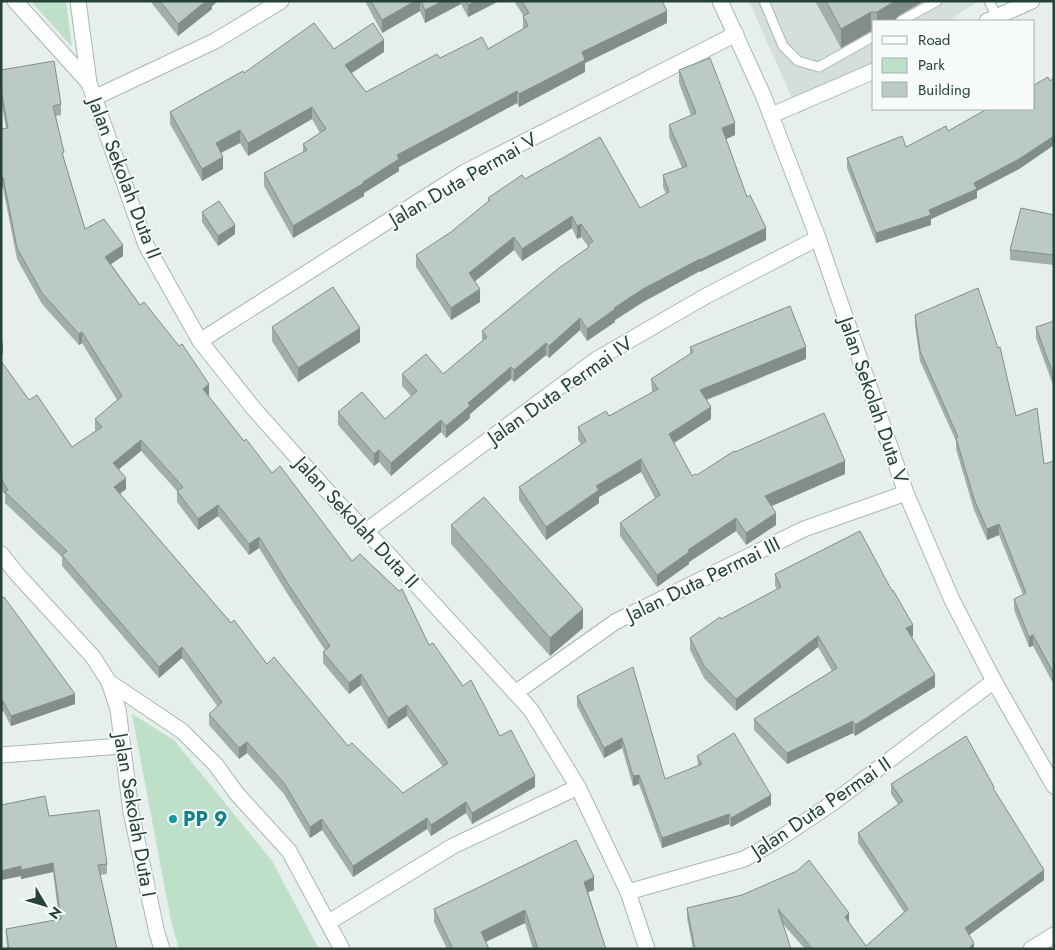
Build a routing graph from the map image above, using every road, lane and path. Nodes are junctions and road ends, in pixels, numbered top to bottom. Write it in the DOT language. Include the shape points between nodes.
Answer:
graph roads {
  1 [pos="15,1"];
  2 [pos="78,1"];
  3 [pos="281,1"];
  4 [pos="720,1"];
  5 [pos="764,1"];
  6 [pos="937,1"];
  7 [pos="989,1"];
  8 [pos="1032,1"];
  9 [pos="992,19"];
  10 [pos="903,20"];
  11 [pos="736,34"];
  12 [pos="872,37"];
  13 [pos="872,72"];
  14 [pos="89,83"];
  15 [pos="94,98"];
  16 [pos="772,115"];
  17 [pos="818,238"];
  18 [pos="200,341"];
  19 [pos="906,493"];
  20 [pos="366,532"];
  21 [pos="1,554"];
  22 [pos="994,681"];
  23 [pos="109,682"];
  24 [pos="515,693"];
  25 [pos="122,746"];
  26 [pos="1,755"];
  27 [pos="1054,786"];
  28 [pos="578,787"];
  29 [pos="628,892"];
  30 [pos="329,922"];
  31 [pos="1054,935"];
  32 [pos="162,949"];
  33 [pos="342,949"];
  34 [pos="647,949"];
  35 [pos="1031,949"];
  1 -- 14 [label="street, Jalan Sekolah Duta II"];
  2 -- 14 [label="street, Jalan Sekolah Duta II"];
  3 -- 15 [label="street" via="215,40"];
  4 -- 11 [label="street, Jalan Sekolah Duta V"];
  5 -- 12 [label="lane" via="783,46 798,61 819,67"];
  6 -- 10 [label="lane"];
  7 -- 9 [label="lane"];
  8 -- 9 [label="street"];
  11 -- 16 [label="street, Jalan Sekolah Duta V"];
  11 -- 18 [label="street, Jalan Duta Permai V" via="465,172"];
  13 -- 16 [label="street"];
  14 -- 15 [label="street, Jalan Sekolah Duta II"];
  15 -- 18 [label="street, Jalan Sekolah Duta II" via="146,244"];
  16 -- 17 [label="street, Jalan Sekolah Duta V"];
  17 -- 19 [label="street, Jalan Sekolah Duta V"];
  17 -- 20 [label="street, Jalan Duta Permai IV" via="706,296 597,359"];
  18 -- 20 [label="street, Jalan Sekolah Duta II" via="254,409"];
  19 -- 22 [label="street, Jalan Sekolah Duta V" via="952,600"];
  19 -- 24 [label="street, Jalan Duta Permai III" via="804,529 615,622"];
  20 -- 24 [label="street, Jalan Sekolah Duta II"];
  21 -- 23 [label="street, Jalan Sekolah Duta I" via="93,657"];
  22 -- 27 [label="street, Jalan Sekolah Duta V"];
  22 -- 29 [label="street, Jalan Duta Permai II" via="834,802 776,841 744,859"];
  23 -- 25 [label="street, Jalan Sekolah Duta I" via="118,709"];
  23 -- 30 [label="street, Jalan Sekolah Duta I" via="182,731 216,765 237,794 289,850"];
  24 -- 28 [label="street, Jalan Sekolah Duta II" via="531,710"];
  25 -- 26 [label="street"];
  25 -- 32 [label="street, Jalan Sekolah Duta I" via="131,812"];
  28 -- 29 [label="street, Jalan Sekolah Duta II"];
  28 -- 30 [label="street" via="452,846"];
  29 -- 34 [label="street, Jalan Sekolah Duta II"];
  30 -- 33 [label="street, Jalan Sekolah Duta I"];
  31 -- 35 [label="street"];
}
